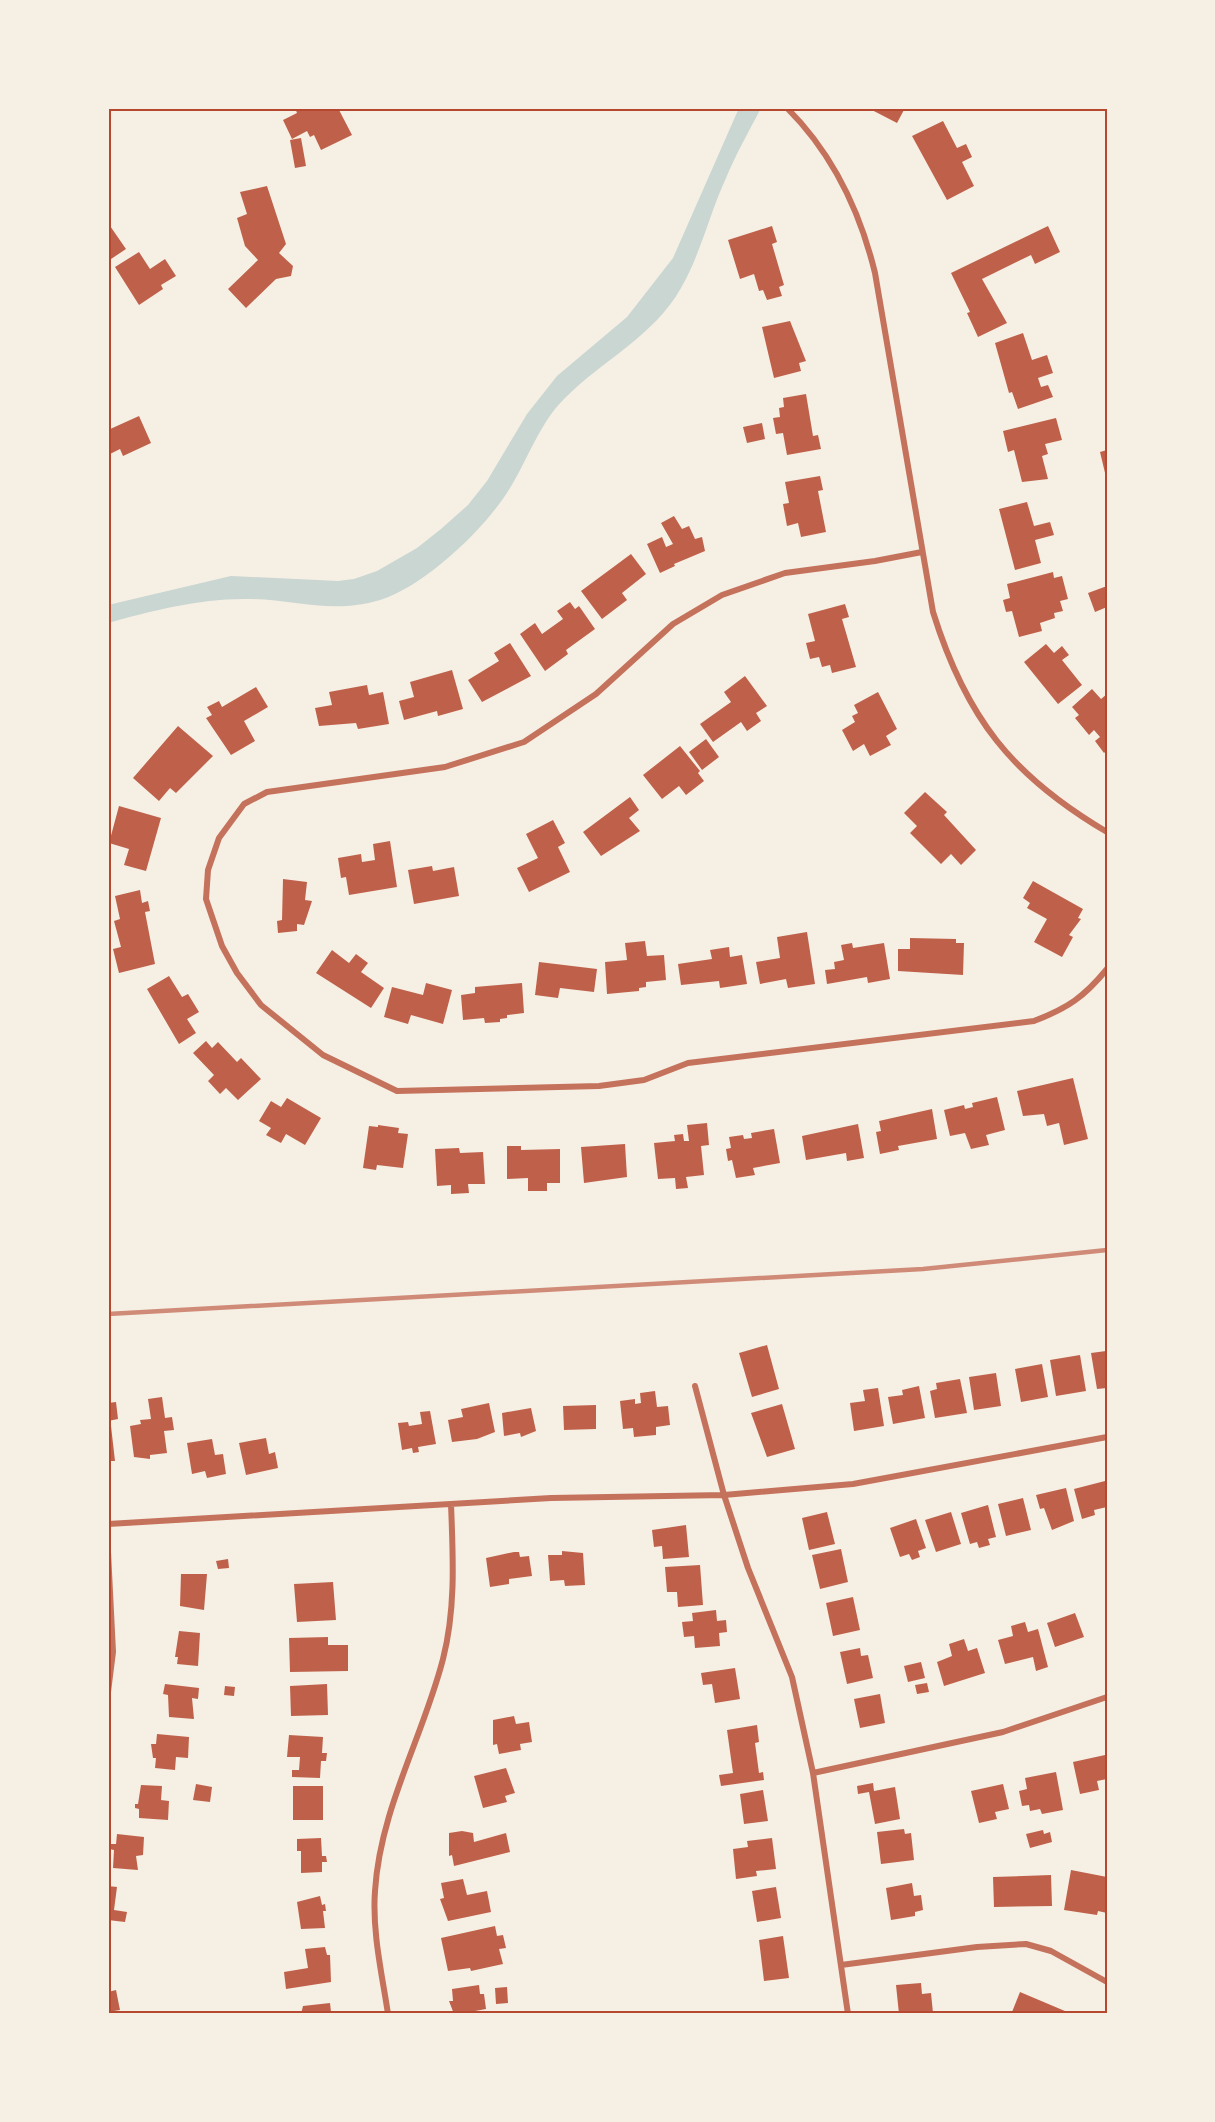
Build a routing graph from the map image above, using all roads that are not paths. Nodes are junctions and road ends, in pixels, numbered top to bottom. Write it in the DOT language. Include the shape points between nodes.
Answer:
graph roads {
  1 [pos="787,108"];
  2 [pos="922,552"];
  3 [pos="1107,832"];
  4 [pos="1107,969"];
  5 [pos="695,1386"];
  6 [pos="1107,1437"];
  7 [pos="724,1495"];
  8 [pos="451,1504"];
  9 [pos="108,1524"];
  10 [pos="108,1552"];
  11 [pos="108,1692"];
  12 [pos="1107,1697"];
  13 [pos="813,1773"];
  14 [pos="842,1965"];
  15 [pos="1107,1982"];
  16 [pos="388,2014"];
  17 [pos="848,2014"];
  1 -- 2 [label="street" via="833,165 867,240"];
  2 -- 3 [label="street" via="936,623 969,702 995,740 1026,774 1065,807"];
  2 -- 4 [label="street" via="785,573 722,595 673,624 596,694 524,742 445,767 267,792 244,804 219,838 208,870 206,899 222,946 261,1005 323,1055 397,1091 599,1086 644,1080 688,1063 1034,1020 1065,1009 1089,991"];
  5 -- 7 [label="street"];
  6 -- 7 [label="street" via="853,1484"];
  7 -- 8 [label="street"];
  7 -- 13 [label="street" via="748,1568 792,1677"];
  8 -- 9 [label="street"];
  8 -- 16 [label="street" via="450,1628 433,1692 384,1833 378,1865 377,1936"];
  10 -- 11 [label="street" via="113,1652"];
  12 -- 13 [label="street" via="1002,1732"];
  13 -- 14 [label="street"];
  14 -- 15 [label="street" via="1026,1944 1061,1955"];
  14 -- 17 [label="street"];
}
